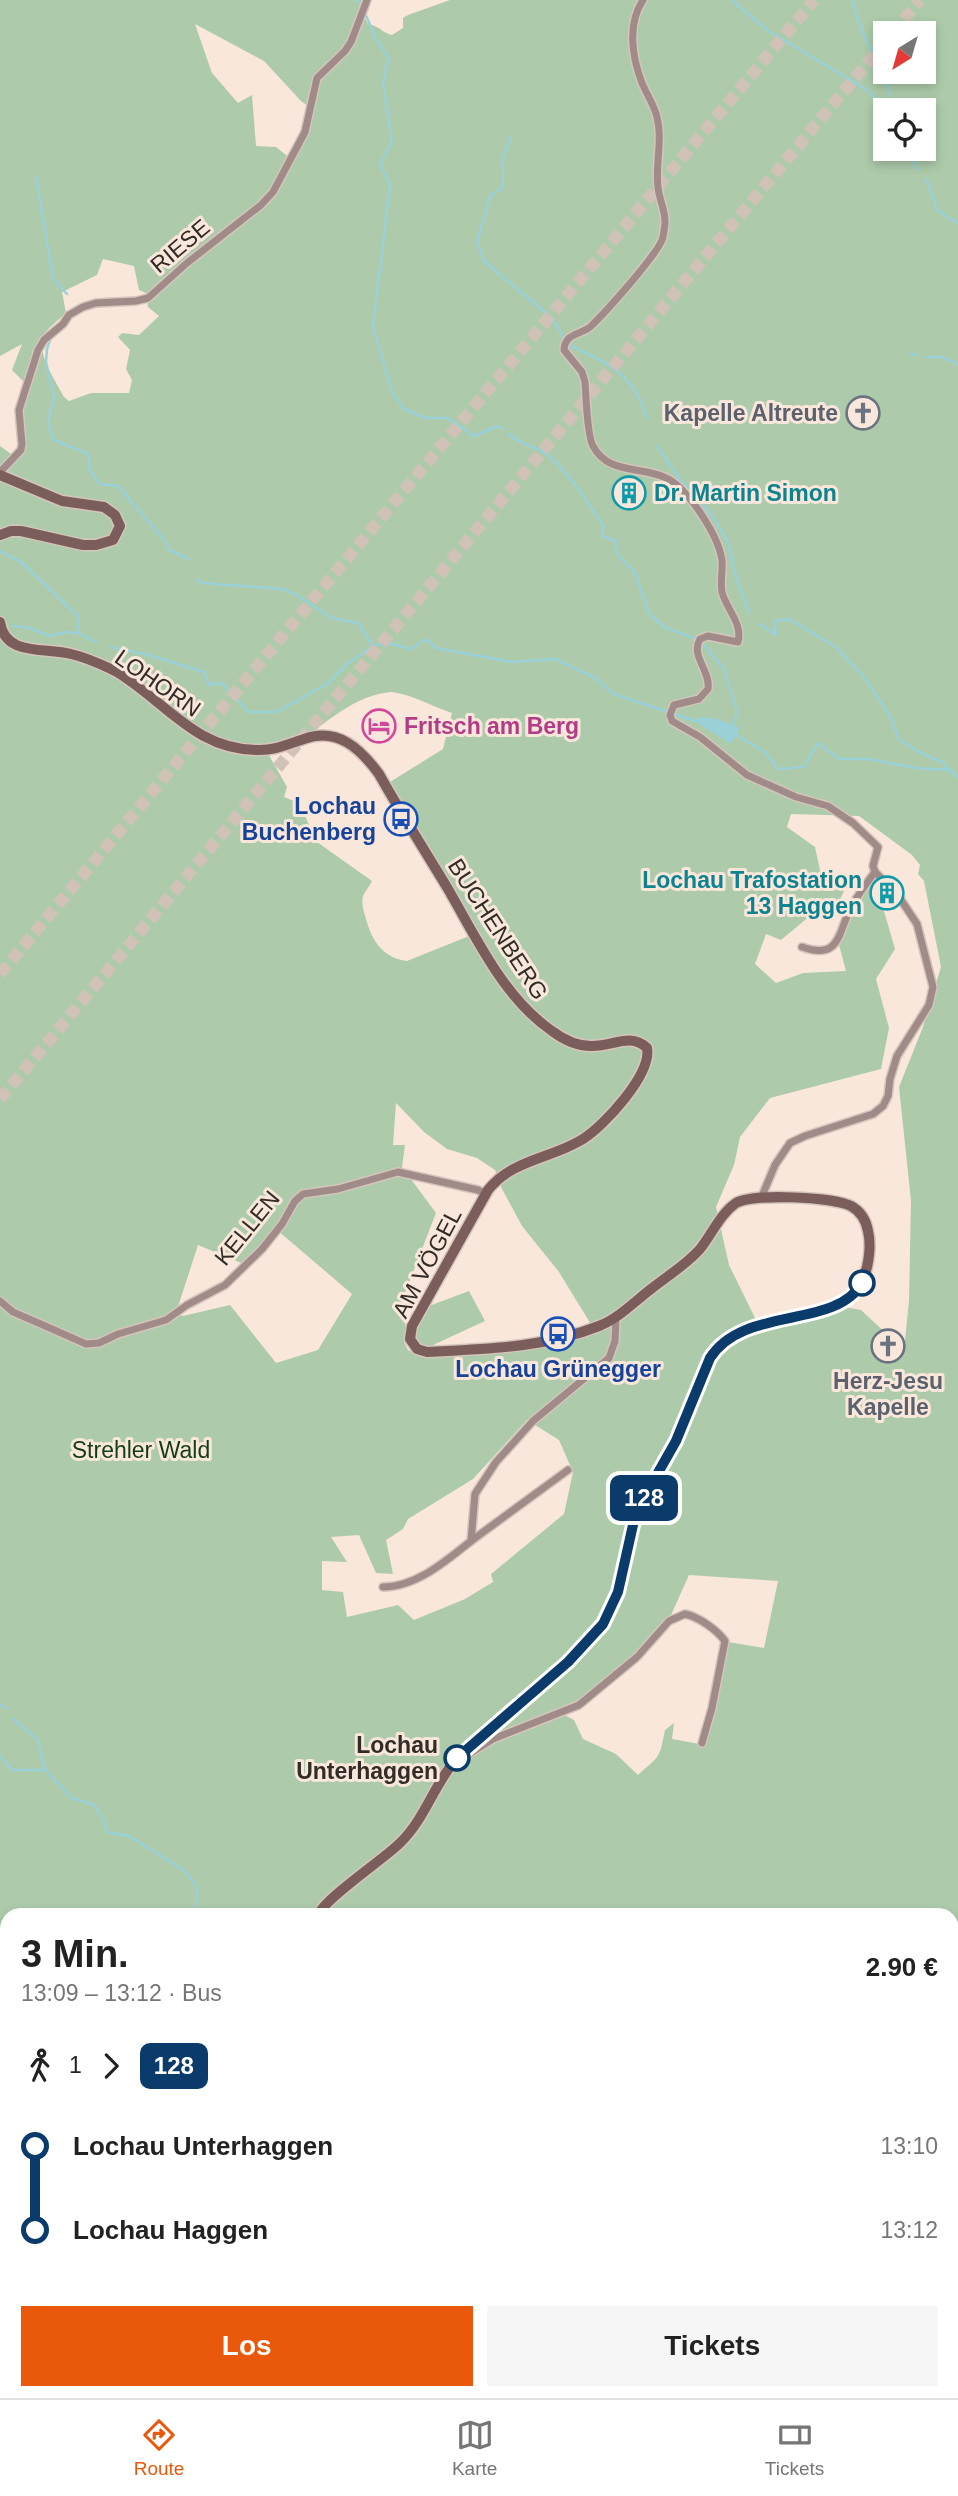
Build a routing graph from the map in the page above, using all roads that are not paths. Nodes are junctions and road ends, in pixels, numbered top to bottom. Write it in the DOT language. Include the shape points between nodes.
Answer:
graph roads {
  1 [pos="367,0"];
  2 [pos="643,0"];
  3 [pos="0,475"];
  4 [pos="0,535"];
  5 [pos="0,622"];
  6 [pos="265,750"];
  7 [pos="875,872"];
  8 [pos="802,947"];
  9 [pos="551,1153"];
  10 [pos="338,1189"];
  11 [pos="486,1194"];
  12 [pos="762,1196"];
  13 [pos="0,1301"];
  14 [pos="616,1317"];
  15 [pos="568,1470"];
  16 [pos="471,1541"];
  17 [pos="383,1587"];
  18 [pos="702,1743"];
  19 [pos="457,1758"];
  20 [pos="322,1908"];
  1 -- 3 [label="street, RIESE" via="351,42 317,78 305,132 273,192 261,205 149,298 82,307 44,340 19,410 21,450"];
  2 -- 7 [label="street" via="633,18 633,42 658,121 658,188 665,219 660,243 595,321 569,337 564,350 585,382 592,444 607,463 667,478 681,490 705,521 722,559 722,591 740,636 738,642 708,636 699,639 696,648 709,678 708,689 699,699 678,704 671,712 677,725 700,737 747,775 828,806 853,822 876,844"];
  3 -- 4 [label="street" via="62,501 104,507 120,526 113,540 89,545 21,531"];
  5 -- 6 [label="street, LOHORN" via="5,637 15,645 70,654 113,669 205,738"];
  6 -- 9 [label="street, BUCHENBERG" via="323,734 356,748 379,774 525,1010 572,1043 594,1046 632,1040 647,1048 637,1081 599,1125 583,1139"];
  7 -- 8 [label="street" via="833,946 820,951"];
  7 -- 12 [label="street" via="915,920 933,987 928,1008 895,1060 883,1106 873,1114 790,1143"];
  9 -- 11 [label="street, AM VÖGEL" via="503,1174"];
  10 -- 11 [label="street, AM VÖGEL" via="398,1172"];
  10 -- 13 [label="street, KELLEN" via="297,1198 262,1249 225,1284 166,1320 99,1343 86,1344 13,1312"];
  11 -- 14 [label="street, AM VÖGEL" via="412,1326 410,1339 416,1349 531,1345 596,1328"];
  12 -- 14 [label="street" via="731,1207 689,1260"];
  12 -- 19 [label="street" via="840,1202 858,1211 868,1229 864,1278 838,1305 748,1329 716,1349 676,1441 642,1501 618,1592 603,1624 568,1662"];
  14 -- 16 [label="street" via="609,1358 523,1430 482,1479 474,1499"];
  15 -- 16 [label="street"];
  16 -- 17 [label="street" via="407,1583"];
  18 -- 19 [label="street" via="725,1641 685,1614 669,1621 637,1657 579,1705 501,1735"];
  19 -- 20 [label="street" via="410,1833"];
}
